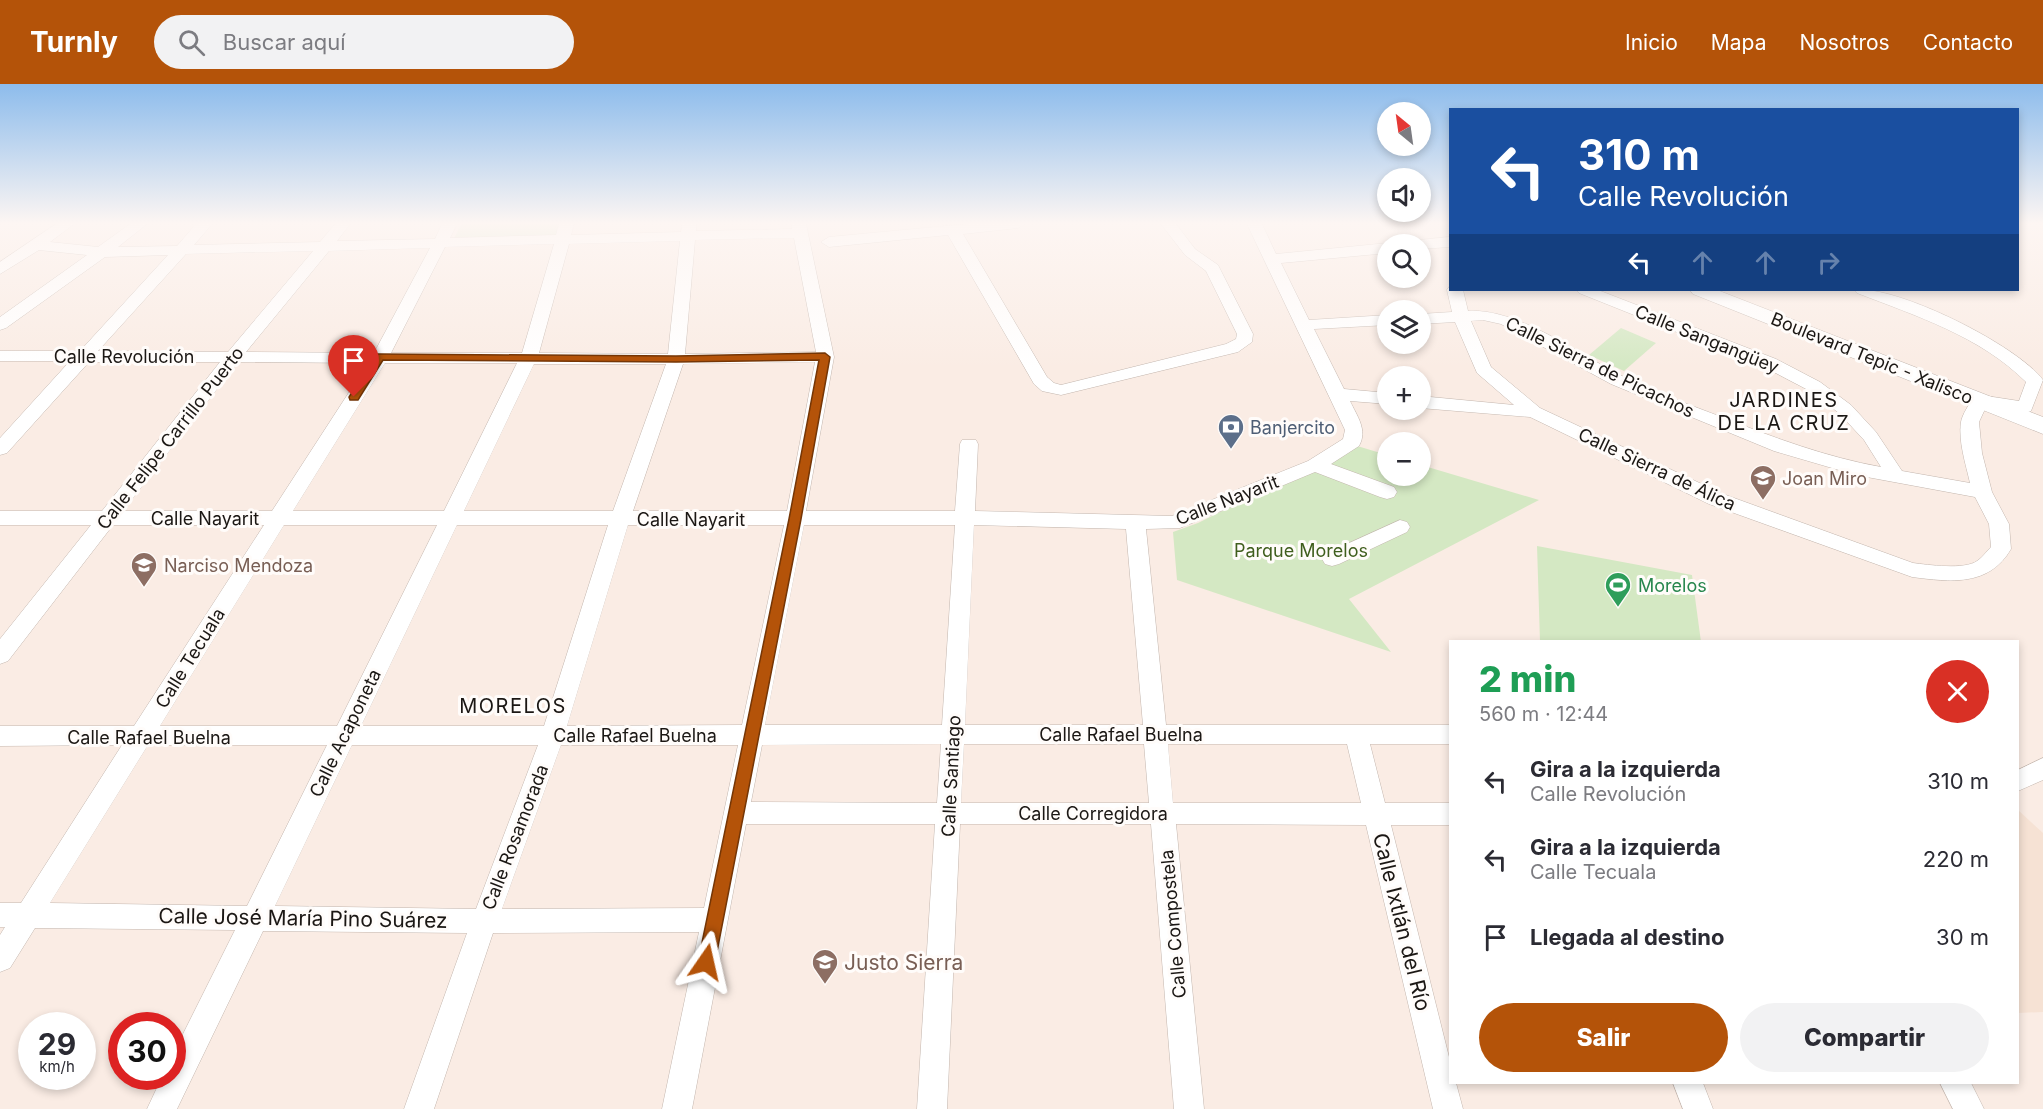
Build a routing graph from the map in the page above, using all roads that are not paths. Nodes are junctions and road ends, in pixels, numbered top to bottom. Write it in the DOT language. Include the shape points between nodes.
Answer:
graph roads {
  1 [pos="75,272"];
  2 [pos="163,272"];
  3 [pos="304,272"];
  4 [pos="425,272"];
  5 [pos="554,272"];
  6 [pos="684,272"];
  7 [pos="808,272"];
  8 [pos="977,272"];
  9 [pos="1215,272"];
  10 [pos="1277,272"];
  11 [pos="1455,291"];
  12 [pos="1588,291"];
  13 [pos="1703,291"];
  14 [pos="1729,291"];
  15 [pos="1866,291"];
  16 [pos="1461,316"];
  17 [pos="1431,318"];
  18 [pos="1377,321"];
  19 [pos="0,324"];
  20 [pos="1304,325"];
  21 [pos="0,356"];
  22 [pos="87,356"];
  23 [pos="234,356"];
  24 [pos="380,357"];
  25 [pos="529,357"];
  26 [pos="825,357"];
  27 [pos="676,359"];
  28 [pos="2043,363"];
  29 [pos="2035,381"];
  30 [pos="1338,394"];
  31 [pos="1377,398"];
  32 [pos="1980,401"];
  33 [pos="1431,403"];
  34 [pos="2034,410"];
  35 [pos="1534,412"];
  36 [pos="2043,426"];
  37 [pos="969,444"];
  38 [pos="0,449"];
  39 [pos="1315,465"];
  40 [pos="1896,476"];
  41 [pos="1387,492"];
  42 [pos="1982,492"];
  43 [pos="451,517"];
  44 [pos="0,518"];
  45 [pos="106,518"];
  46 [pos="278,518"];
  47 [pos="964,518"];
  48 [pos="620,519"];
  49 [pos="795,519"];
  50 [pos="1136,524"];
  51 [pos="1400,527"];
  52 [pos="1332,559"];
  53 [pos="0,655"];
  54 [pos="1156,734"];
  55 [pos="1356,734"];
  56 [pos="1449,734"];
  57 [pos="553,735"];
  58 [pos="752,735"];
  59 [pos="953,735"];
  60 [pos="0,736"];
  61 [pos="140,737"];
  62 [pos="344,737"];
  63 [pos="2043,768"];
  64 [pos="2019,780"];
  65 [pos="736,813"];
  66 [pos="948,813"];
  67 [pos="1163,813"];
  68 [pos="1376,814"];
  69 [pos="1449,814"];
  70 [pos="0,915"];
  71 [pos="28,915"];
  72 [pos="256,917"];
  73 [pos="484,921"];
  74 [pos="715,921"];
  75 [pos="0,959"];
  76 [pos="1688,1084"];
  77 [pos="1956,1084"];
  78 [pos="162,1109"];
  79 [pos="419,1109"];
  80 [pos="677,1109"];
  81 [pos="932,1109"];
  82 [pos="1190,1109"];
  83 [pos="1448,1109"];
  84 [pos="1698,1109"];
  85 [pos="1969,1109"];
  1 -- 19 [label="street"];
  2 -- 22 [label="street"];
  3 -- 23 [label="street, Calle Felipe Carrillo Puerto"];
  4 -- 24 [label="street, Calle Tecuala"];
  5 -- 25 [label="street, Calle Acaponeta"];
  6 -- 27 [label="street, Calle Rosamorada"];
  7 -- 26 [label="street"];
  8 -- 9 [label="street" via="1040,380 1061,390 1244,342 1245,334"];
  10 -- 20 [label="street"];
  11 -- 16 [label="street, Calle Sierra de Álica"];
  12 -- 40 [label="street, Calle Sangangüey" via="1770,363 1814,386 1845,409 1870,436"];
  13 -- 32 [label="main road, Boulevard Tepic - Xalisco"];
  14 -- 34 [label="main road, Boulevard Tepic - Xalisco"];
  15 -- 29 [label="street" via="2003,352"];
  16 -- 17 [label="street, Calle Sierra de Picachos"];
  16 -- 35 [label="street, Calle Sierra de Álica" via="1483,369"];
  16 -- 40 [label="street, Calle Sierra de Picachos" via="1483,315 1507,321 1617,380 1781,447"];
  18 -- 20 [label="street"];
  20 -- 30 [label="street"];
  21 -- 22 [label="street, Calle Revolución"];
  22 -- 23 [label="street, Calle Revolución"];
  22 -- 38 [label="street"];
  23 -- 24 [label="street, Calle Revolución"];
  23 -- 45 [label="street, Calle Felipe Carrillo Puerto"];
  24 -- 25 [label="street, Calle Revolución"];
  24 -- 46 [label="street, Calle Tecuala"];
  25 -- 27 [label="street, Calle Revolución"];
  25 -- 43 [label="street, Calle Acaponeta"];
  26 -- 27 [label="street, Calle Revolución"];
  26 -- 49 [label="street"];
  27 -- 48 [label="street, Calle Rosamorada"];
  28 -- 29 [label="street"];
  29 -- 34 [label="street"];
  30 -- 31 [label="street"];
  30 -- 39 [label="street, Calle Nayarit" via="1354,430 1353,442"];
  32 -- 34 [label="street"];
  32 -- 36 [label="main road, Boulevard Tepic - Xalisco"];
  32 -- 42 [label="street, Calle Sierra de Álica" via="1970,422"];
  33 -- 35 [label="street"];
  35 -- 42 [label="street, Calle Sierra de Álica" via="1716,499 1912,570 1968,572 1983,568 1995,558 2001,549 1998,524"];
  37 -- 47 [label="street, Calle Santiago"];
  39 -- 41 [label="street"];
  39 -- 50 [label="street, Calle Nayarit" via="1173,523"];
  40 -- 42 [label="street, Calle Sierra de Picachos"];
  43 -- 46 [label="street, Calle Nayarit"];
  43 -- 48 [label="street, Calle Nayarit"];
  43 -- 62 [label="street, Calle Acaponeta"];
  44 -- 45 [label="street, Calle Nayarit"];
  45 -- 46 [label="street, Calle Nayarit"];
  45 -- 53 [label="street, Calle Felipe Carrillo Puerto"];
  46 -- 61 [label="street, Calle Tecuala"];
  47 -- 49 [label="street, Calle Nayarit"];
  47 -- 50 [label="street, Calle Nayarit"];
  47 -- 59 [label="street, Calle Santiago"];
  48 -- 49 [label="street, Calle Nayarit"];
  48 -- 57 [label="street, Calle Rosamorada"];
  49 -- 58 [label="street"];
  50 -- 54 [label="street, Calle Compostela"];
  51 -- 52 [label="street"];
  54 -- 55 [label="street, Calle Rafael Buelna"];
  54 -- 59 [label="street, Calle Rafael Buelna"];
  54 -- 67 [label="street, Calle Compostela"];
  55 -- 56 [label="street, Calle Rafael Buelna"];
  55 -- 68 [label="street, Calle Ixtlán del Río"];
  57 -- 58 [label="street, Calle Rafael Buelna"];
  57 -- 62 [label="street, Calle Rafael Buelna"];
  57 -- 73 [label="street, Calle Rosamorada"];
  58 -- 59 [label="street, Calle Rafael Buelna"];
  58 -- 65 [label="street"];
  59 -- 66 [label="street, Calle Santiago"];
  60 -- 61 [label="street, Calle Rafael Buelna"];
  61 -- 62 [label="street, Calle Rafael Buelna"];
  61 -- 71 [label="street, Calle Tecuala"];
  62 -- 72 [label="street, Calle Acaponeta"];
  63 -- 64 [label="street"];
  65 -- 66 [label="street, Calle Corregidora"];
  65 -- 74 [label="street"];
  66 -- 67 [label="street, Calle Corregidora"];
  66 -- 81 [label="street, Calle Santiago"];
  67 -- 68 [label="street, Calle Corregidora"];
  67 -- 82 [label="street, Calle Compostela"];
  68 -- 69 [label="street, Calle Corregidora"];
  68 -- 83 [label="street, Calle Ixtlán del Río"];
  70 -- 71 [label="street, Calle José María Pino Suárez"];
  71 -- 72 [label="street, Calle José María Pino Suárez"];
  71 -- 75 [label="street, Calle Tecuala"];
  72 -- 73 [label="street, Calle José María Pino Suárez"];
  72 -- 78 [label="street, Calle Acaponeta"];
  73 -- 74 [label="street, Calle José María Pino Suárez"];
  73 -- 79 [label="street, Calle Rosamorada"];
  74 -- 80 [label="street"];
  76 -- 84 [label="street"];
  77 -- 85 [label="street"];
}
